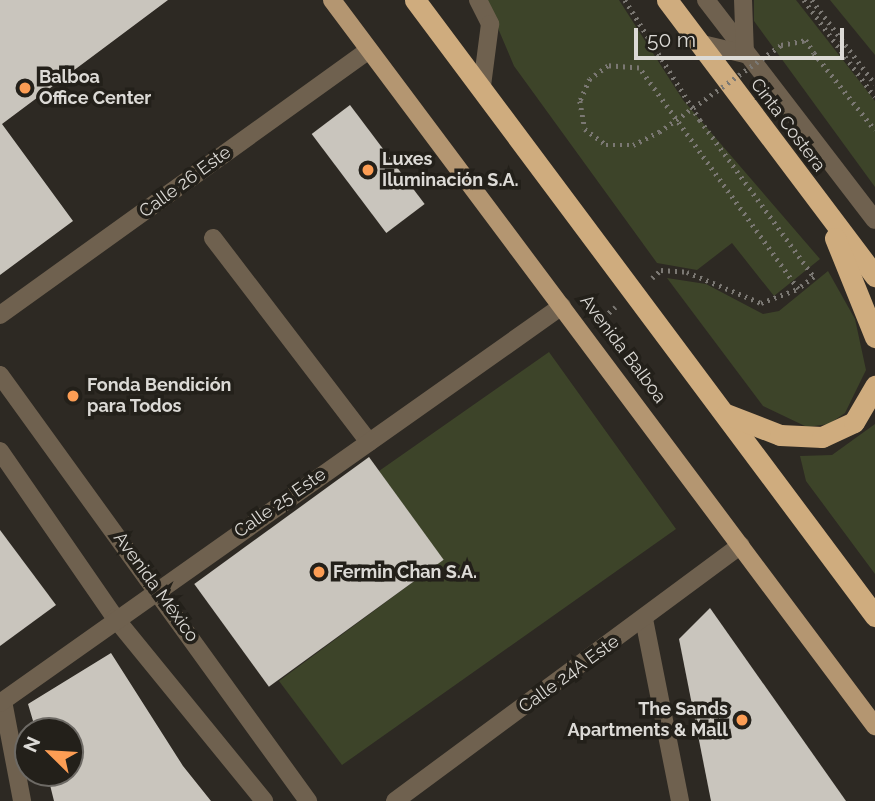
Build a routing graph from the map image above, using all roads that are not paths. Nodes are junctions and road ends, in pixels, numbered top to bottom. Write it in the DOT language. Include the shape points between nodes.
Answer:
graph roads {
  1 [pos="332,0"];
  2 [pos="415,0"];
  3 [pos="478,0"];
  4 [pos="667,0"];
  5 [pos="706,0"];
  6 [pos="743,0"];
  7 [pos="698,43"];
  8 [pos="369,50"];
  9 [pos="745,54"];
  10 [pos="482,86"];
  11 [pos="819,205"];
  12 [pos="875,220"];
  13 [pos="213,238"];
  14 [pos="875,276"];
  15 [pos="562,306"];
  16 [pos="0,315"];
  17 [pos="875,337"];
  18 [pos="0,375"];
  19 [pos="875,386"];
  20 [pos="721,411"];
  21 [pos="369,442"];
  22 [pos="0,451"];
  23 [pos="741,545"];
  24 [pos="159,589"];
  25 [pos="875,616"];
  26 [pos="115,618"];
  27 [pos="644,620"];
  28 [pos="1,702"];
  29 [pos="875,726"];
  30 [pos="22,801"];
  31 [pos="264,801"];
  32 [pos="308,801"];
  33 [pos="395,801"];
  34 [pos="680,801"];
  1 -- 8 [label="main road, Avenida Balboa"];
  2 -- 10 [label="highway"];
  3 -- 10 [label="street" via="490,24"];
  4 -- 7 [label="highway, Cinta Costera"];
  5 -- 9 [label="street"];
  6 -- 9 [label="street"];
  7 -- 9 [label="street"];
  7 -- 11 [label="highway, Cinta Costera"];
  8 -- 15 [label="main road, Avenida Balboa"];
  8 -- 16 [label="street, Calle 26 Este"];
  9 -- 12 [label="street"];
  10 -- 20 [label="highway"];
  11 -- 14 [label="highway, Cinta Costera"];
  11 -- 17 [label="highway"];
  13 -- 21 [label="street"];
  15 -- 21 [label="street, Calle 25 Este"];
  15 -- 23 [label="main road, Avenida Balboa"];
  18 -- 24 [label="street, Avenida México"];
  19 -- 20 [label="highway" via="854,422 822,437 770,433"];
  20 -- 25 [label="highway"];
  21 -- 24 [label="street, Calle 25 Este"];
  22 -- 26 [label="street"];
  23 -- 27 [label="street, Calle 24A Este"];
  23 -- 29 [label="main road, Avenida Balboa"];
  24 -- 26 [label="street, Calle 25 Este"];
  24 -- 32 [label="street, Avenida México"];
  26 -- 28 [label="street, Calle 25 Este"];
  26 -- 31 [label="street"];
  27 -- 33 [label="street, Calle 24A Este"];
  27 -- 34 [label="street"];
  28 -- 30 [label="street"];
}
